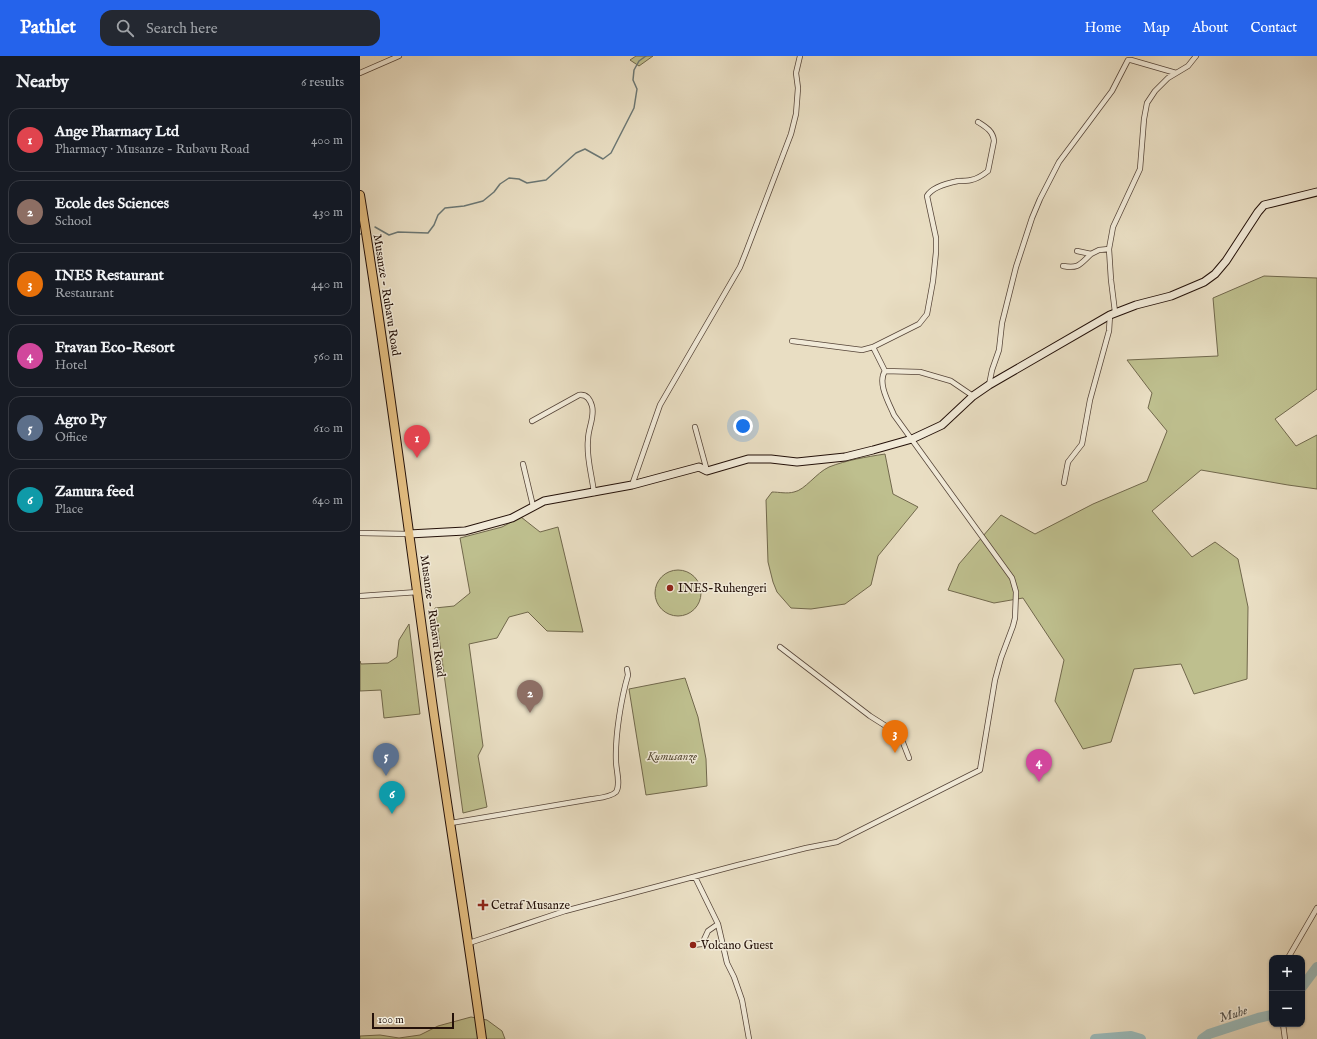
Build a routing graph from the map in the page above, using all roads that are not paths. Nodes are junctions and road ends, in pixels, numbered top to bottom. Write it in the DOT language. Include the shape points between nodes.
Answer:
graph roads {
  1 [pos="399,56"];
  2 [pos="800,56"];
  3 [pos="1196,56"];
  4 [pos="1176,73"];
  5 [pos="360,74"];
  6 [pos="978,122"];
  7 [pos="1317,192"];
  8 [pos="360,195"];
  9 [pos="1109,249"];
  10 [pos="1077,251"];
  11 [pos="1091,254"];
  12 [pos="1063,266"];
  13 [pos="1112,314"];
  14 [pos="792,341"];
  15 [pos="873,347"];
  16 [pos="885,371"];
  17 [pos="989,385"];
  18 [pos="973,396"];
  19 [pos="532,421"];
  20 [pos="695,427"];
  21 [pos="912,439"];
  22 [pos="523,464"];
  23 [pos="707,471"];
  24 [pos="1064,483"];
  25 [pos="632,485"];
  26 [pos="594,492"];
  27 [pos="532,506"];
  28 [pos="360,533"];
  29 [pos="409,534"];
  30 [pos="418,592"];
  31 [pos="360,596"];
  32 [pos="780,647"];
  33 [pos="627,669"];
  34 [pos="909,758"];
  35 [pos="451,823"];
  36 [pos="694,877"];
  37 [pos="1317,908"];
  38 [pos="718,924"];
  39 [pos="469,943"];
  40 [pos="692,945"];
  41 [pos="1290,955"];
  42 [pos="1283,1027"];
  43 [pos="482,1039"];
  44 [pos="749,1039"];
  45 [pos="1285,1039"];
  1 -- 5 [label="street"];
  2 -- 25 [label="street" via="796,73 796,114 791,134 746,252 740,267 660,404"];
  3 -- 4 [label="street" via="1188,66"];
  4 -- 9 [label="street" via="1155,91 1147,103 1140,169 1113,227"];
  4 -- 17 [label="street" via="1128,60 1112,91 1059,162 1032,218 1016,267"];
  6 -- 15 [label="street" via="989,129 993,136 988,171 970,181 941,186 927,196 936,238 933,281 927,314 919,324"];
  7 -- 13 [label="main road" via="1264,206 1226,261 1204,282 1171,296"];
  8 -- 29 [label="highway, Musanze - Rubavu Road"];
  9 -- 11 [label="street"];
  9 -- 13 [label="street"];
  10 -- 11 [label="street"];
  11 -- 12 [label="street" via="1077,266"];
  13 -- 17 [label="main road"];
  13 -- 24 [label="street" via="1090,400 1082,444 1068,462"];
  14 -- 15 [label="street" via="862,350"];
  15 -- 16 [label="street"];
  16 -- 18 [label="street" via="920,372 951,381"];
  16 -- 21 [label="street" via="882,376 883,387 894,415"];
  17 -- 18 [label="main road"];
  18 -- 21 [label="main road" via="942,425"];
  19 -- 26 [label="street" via="579,395 586,396 592,405 593,413 587,447"];
  20 -- 23 [label="street"];
  21 -- 23 [label="main road" via="845,457 797,462 748,459"];
  21 -- 36 [label="street" via="1014,584 1016,602 1013,626 995,680 980,770 846,839"];
  22 -- 27 [label="street"];
  23 -- 25 [label="main road" via="699,467"];
  25 -- 26 [label="main road"];
  26 -- 27 [label="main road" via="556,498"];
  27 -- 29 [label="main road" via="512,518 465,531"];
  28 -- 29 [label="street"];
  29 -- 30 [label="highway, Musanze - Rubavu Road"];
  30 -- 31 [label="street"];
  30 -- 35 [label="highway, Musanze - Rubavu Road"];
  32 -- 34 [label="street" via="870,716 900,735"];
  33 -- 35 [label="street" via="616,741 618,783 613,794 592,800"];
  35 -- 39 [label="highway, Musanze - Rubavu Road"];
  36 -- 38 [label="street"];
  36 -- 39 [label="street" via="565,910"];
  37 -- 41 [label="street"];
  38 -- 40 [label="street" via="708,931 702,944"];
  38 -- 44 [label="street" via="727,963 742,1000"];
  39 -- 43 [label="highway, Musanze - Rubavu Road"];
  42 -- 45 [label="street"];
}
